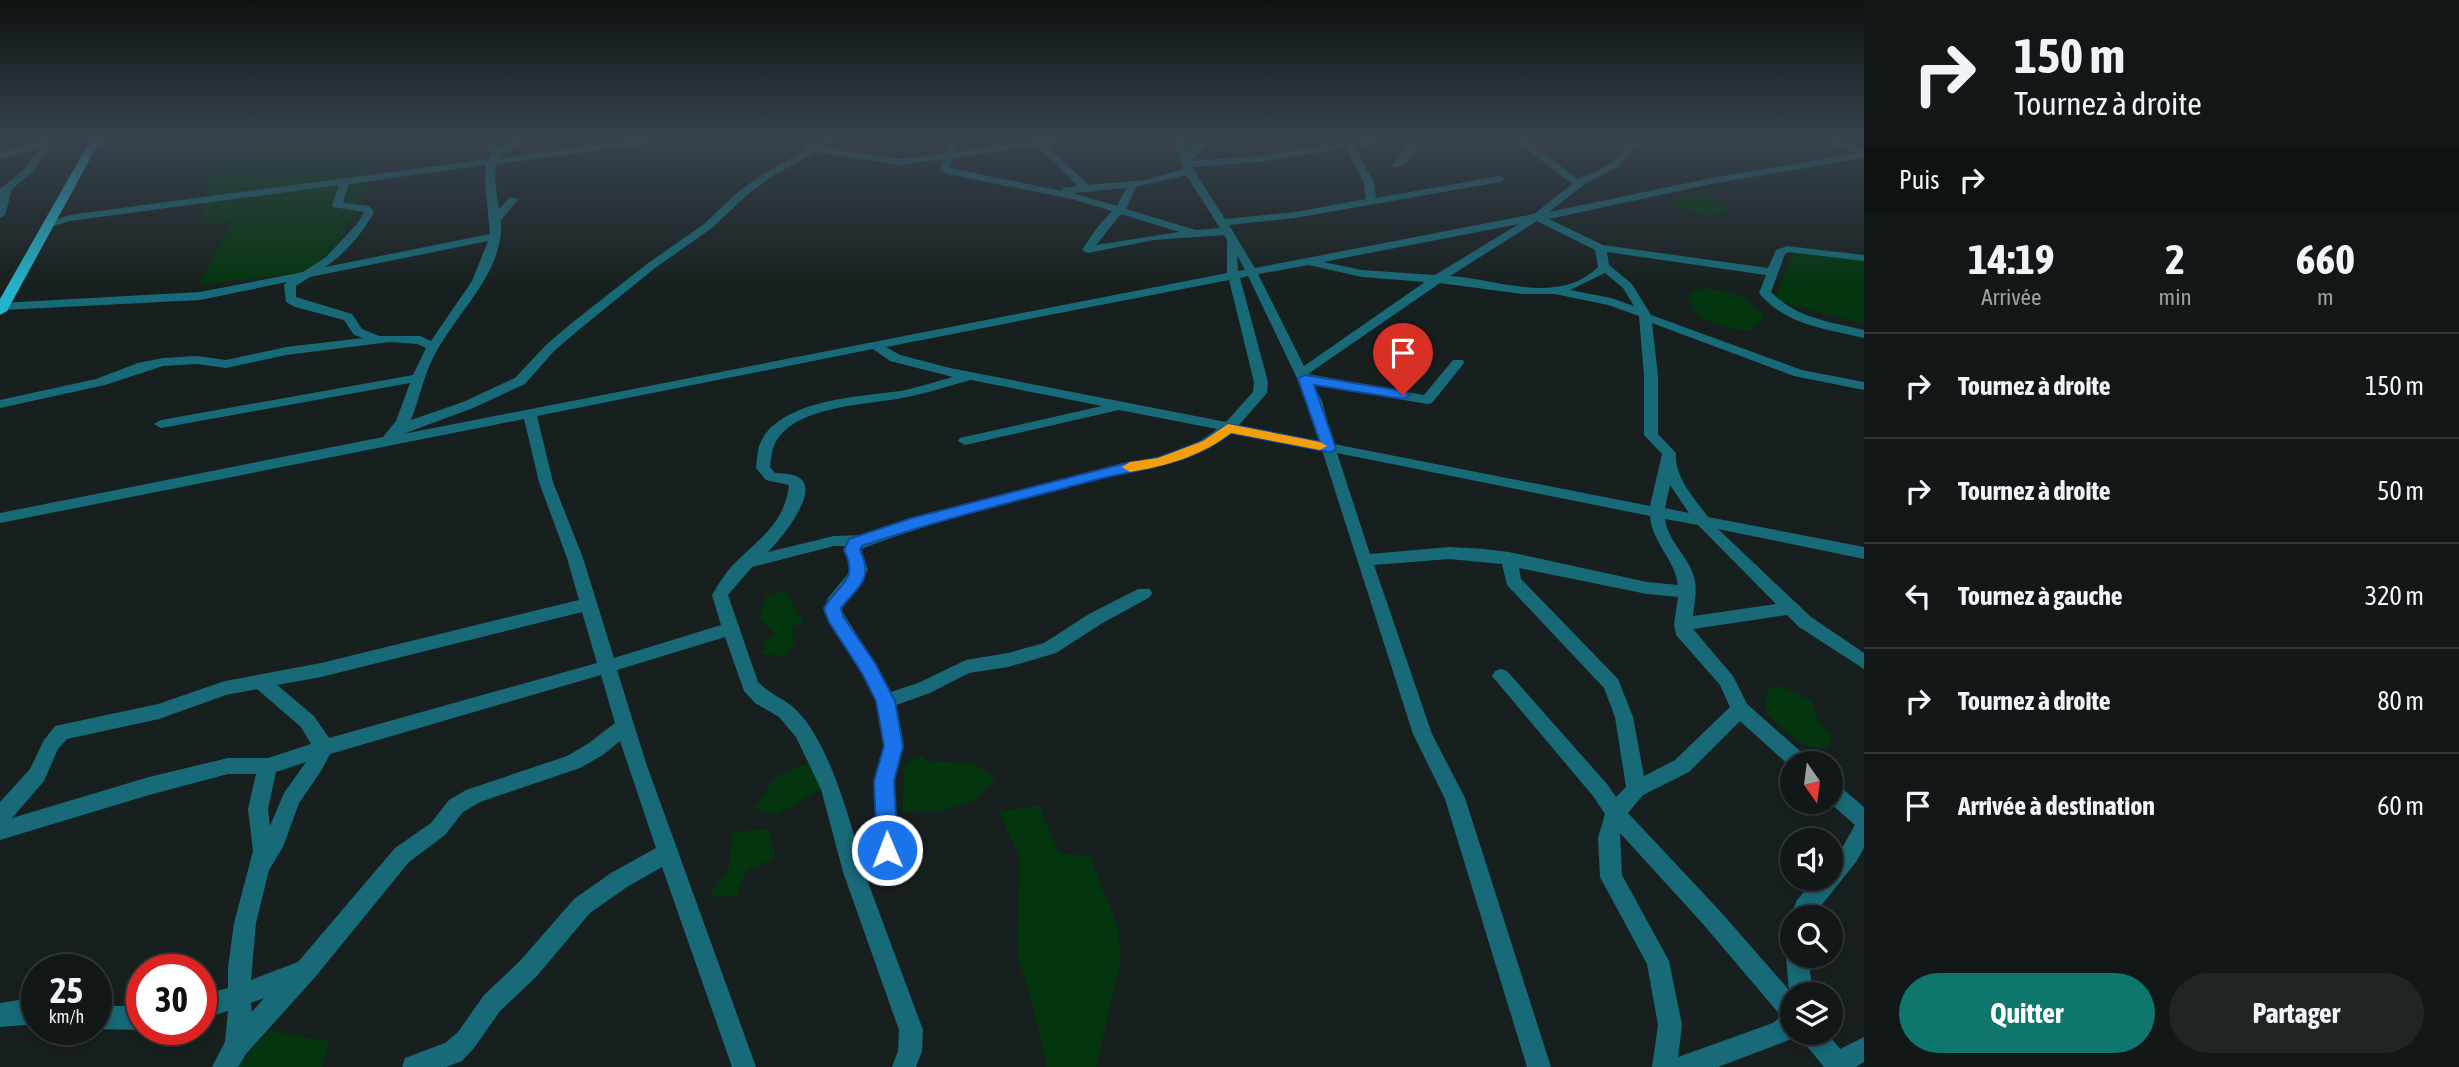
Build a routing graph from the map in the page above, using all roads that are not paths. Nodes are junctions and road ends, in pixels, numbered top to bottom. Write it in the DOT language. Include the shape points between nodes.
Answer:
graph roads {
  1 [pos="68,189"];
  2 [pos="287,189"];
  3 [pos="342,189"];
  4 [pos="491,189"];
  5 [pos="750,189"];
  6 [pos="1036,189"];
  7 [pos="1079,189"];
  8 [pos="1130,189"];
  9 [pos="1202,189"];
  10 [pos="1370,189"];
  11 [pos="1443,189"];
  12 [pos="1573,189"];
  13 [pos="1674,189"];
  14 [pos="4,191"];
  15 [pos="1053,192"];
  16 [pos="514,199"];
  17 [pos="1371,201"];
  18 [pos="1122,210"];
  19 [pos="0,215"];
  20 [pos="498,217"];
  21 [pos="1539,217"];
  22 [pos="49,224"];
  23 [pos="1227,232"];
  24 [pos="1197,234"];
  25 [pos="496,236"];
  26 [pos="1600,248"];
  27 [pos="1864,258"];
  28 [pos="1306,260"];
  29 [pos="1604,265"];
  30 [pos="1772,272"];
  31 [pos="1243,273"];
  32 [pos="303,277"];
  33 [pos="1436,281"];
  34 [pos="1555,291"];
  35 [pos="1,309"];
  36 [pos="1645,316"];
  37 [pos="1864,334"];
  38 [pos="390,338"];
  39 [pos="875,345"];
  40 [pos="433,347"];
  41 [pos="1458,363"];
  42 [pos="970,376"];
  43 [pos="1303,376"];
  44 [pos="418,378"];
  45 [pos="1864,386"];
  46 [pos="0,404"];
  47 [pos="1120,407"];
  48 [pos="530,415"];
  49 [pos="161,424"];
  50 [pos="401,428"];
  51 [pos="1228,428"];
  52 [pos="389,439"];
  53 [pos="965,441"];
  54 [pos="1329,448"];
  55 [pos="1668,462"];
  56 [pos="1658,513"];
  57 [pos="0,518"];
  58 [pos="1704,522"];
  59 [pos="862,540"];
  60 [pos="1864,553"];
  61 [pos="1509,558"];
  62 [pos="1364,560"];
  63 [pos="743,563"];
  64 [pos="1688,592"];
  65 [pos="1144,593"];
  66 [pos="589,604"];
  67 [pos="1791,608"];
  68 [pos="1683,624"];
  69 [pos="729,629"];
  70 [pos="1864,662"];
  71 [pos="609,666"];
  72 [pos="1501,676"];
  73 [pos="262,682"];
  74 [pos="886,701"];
  75 [pos="1740,709"];
  76 [pos="624,726"];
  77 [pos="321,749"];
  78 [pos="1787,751"];
  79 [pos="268,766"];
  80 [pos="1636,789"];
  81 [pos="1843,801"];
  82 [pos="1615,813"];
  83 [pos="1864,820"];
  84 [pos="1864,828"];
  85 [pos="0,829"];
  86 [pos="667,853"];
  87 [pos="1843,862"];
  88 [pos="260,866"];
  89 [pos="854,872"];
  90 [pos="1819,891"];
  91 [pos="1807,905"];
  92 [pos="308,968"];
  93 [pos="238,997"];
  94 [pos="1780,997"];
  95 [pos="217,1003"];
  96 [pos="21,1013"];
  97 [pos="0,1015"];
  98 [pos="1780,1032"];
  99 [pos="237,1045"];
  100 [pos="1821,1045"];
  101 [pos="1864,1049"];
  102 [pos="1839,1065"];
  103 [pos="224,1067"];
  104 [pos="414,1067"];
  105 [pos="744,1067"];
  106 [pos="904,1067"];
  107 [pos="1539,1067"];
  108 [pos="1664,1067"];
  109 [pos="1684,1067"];
  1 -- 22 [label="main road"];
  2 -- 22 [label="street"];
  3 -- 32 [label="street" via="337,205 369,212 330,259"];
  4 -- 20 [label="street"];
  5 -- 50 [label="street" via="577,325 520,381"];
  6 -- 15 [label="street"];
  7 -- 15 [label="street"];
  8 -- 18 [label="street"];
  9 -- 23 [label="street"];
  10 -- 17 [label="street"];
  11 -- 17 [label="street"];
  12 -- 21 [label="street"];
  13 -- 21 [label="street"];
  14 -- 19 [label="street"];
  15 -- 18 [label="street"];
  16 -- 20 [label="street"];
  17 -- 23 [label="street"];
  18 -- 24 [label="street"];
  18 -- 24 [label="street" via="1095,234 1088,250"];
  20 -- 25 [label="street"];
  21 -- 26 [label="street"];
  21 -- 28 [label="street"];
  21 -- 33 [label="street"];
  22 -- 35 [label="main road"];
  23 -- 24 [label="street"];
  23 -- 31 [label="street"];
  25 -- 32 [label="street"];
  25 -- 40 [label="street" via="486,266"];
  26 -- 29 [label="street"];
  26 -- 30 [label="street"];
  27 -- 30 [label="street" via="1787,249 1780,252"];
  28 -- 31 [label="street"];
  28 -- 33 [label="street" via="1329,269"];
  29 -- 34 [label="street" via="1583,282"];
  29 -- 36 [label="street" via="1628,286"];
  30 -- 37 [label="street" via="1765,293 1778,306 1820,325"];
  31 -- 39 [label="street"];
  31 -- 43 [label="street"];
  31 -- 51 [label="street" via="1240,306 1258,364 1261,393"];
  32 -- 35 [label="street" via="200,296"];
  32 -- 38 [label="street" via="290,285 290,299 348,317 366,336"];
  33 -- 34 [label="street" via="1458,280 1518,292"];
  33 -- 43 [label="street"];
  34 -- 36 [label="street" via="1611,302"];
  36 -- 45 [label="street" via="1799,373"];
  36 -- 55 [label="street" via="1651,435 1667,449"];
  38 -- 40 [label="street" via="420,340"];
  38 -- 46 [label="street" via="297,349 226,364 197,360 153,364 100,382"];
  39 -- 42 [label="street" via="895,358"];
  39 -- 48 [label="street"];
  40 -- 44 [label="street"];
  41 -- 43 [label="street" via="1427,400"];
  42 -- 47 [label="street"];
  42 -- 63 [label="street" via="907,393 821,407 780,426 764,455 763,468 771,477 796,481 797,492 788,522"];
  43 -- 54 [label="street"];
  44 -- 49 [label="street"];
  44 -- 50 [label="street"];
  47 -- 51 [label="street"];
  47 -- 53 [label="street"];
  48 -- 52 [label="street"];
  48 -- 66 [label="street" via="546,482"];
  50 -- 52 [label="street"];
  51 -- 54 [label="street"];
  51 -- 59 [label="street" via="1208,444 1160,463 1122,468"];
  52 -- 57 [label="street"];
  54 -- 56 [label="street"];
  54 -- 62 [label="street"];
  55 -- 56 [label="street"];
  55 -- 58 [label="street" via="1679,490"];
  56 -- 58 [label="street"];
  56 -- 64 [label="street" via="1661,538 1688,576"];
  58 -- 60 [label="street"];
  58 -- 67 [label="street"];
  59 -- 63 [label="street" via="834,541"];
  59 -- 74 [label="street" via="852,546 858,575 834,602 833,612"];
  61 -- 62 [label="street" via="1449,554"];
  61 -- 64 [label="street" via="1637,586"];
  61 -- 80 [label="street" via="1513,581 1612,684 1624,717"];
  62 -- 107 [label="street" via="1423,734 1459,810"];
  63 -- 69 [label="street" via="719,594"];
  64 -- 68 [label="street"];
  65 -- 74 [label="street" via="1050,648 967,667"];
  66 -- 71 [label="street"];
  66 -- 73 [label="street"];
  67 -- 68 [label="street"];
  67 -- 70 [label="street"];
  68 -- 75 [label="street" via="1685,635 1727,681"];
  69 -- 71 [label="street"];
  69 -- 89 [label="street" via="750,686 786,712 803,732 831,789"];
  71 -- 76 [label="street"];
  71 -- 77 [label="street"];
  72 -- 82 [label="street"];
  73 -- 77 [label="street" via="308,722"];
  73 -- 85 [label="street" via="62,732 36,776 5,810"];
  74 -- 89 [label="street" via="894,746 884,781 887,850 875,863"];
  75 -- 78 [label="street"];
  75 -- 80 [label="street" via="1682,766"];
  76 -- 86 [label="street"];
  76 -- 92 [label="street" via="573,762 456,806 438,829 402,855"];
  77 -- 79 [label="street"];
  77 -- 88 [label="street" via="290,801 277,842"];
  79 -- 85 [label="street" via="215,769"];
  79 -- 88 [label="street" via="258,809 263,851"];
  80 -- 82 [label="street"];
  81 -- 83 [label="street"];
  82 -- 94 [label="street"];
  82 -- 108 [label="street" via="1608,838 1611,877 1658,961 1670,1025"];
  84 -- 87 [label="street"];
  86 -- 104 [label="street" via="582,906 522,976 492,1003 466,1040 453,1052"];
  86 -- 105 [label="street"];
  88 -- 93 [label="street" via="245,923"];
  89 -- 106 [label="street" via="911,1030 911,1051"];
  90 -- 91 [label="street"];
  92 -- 93 [label="street"];
  92 -- 99 [label="street"];
  93 -- 95 [label="street"];
  93 -- 99 [label="street"];
  96 -- 97 [label="street"];
  98 -- 109 [label="street"];
  99 -- 103 [label="street"];
  100 -- 102 [label="street"];
  101 -- 102 [label="street"];
}
